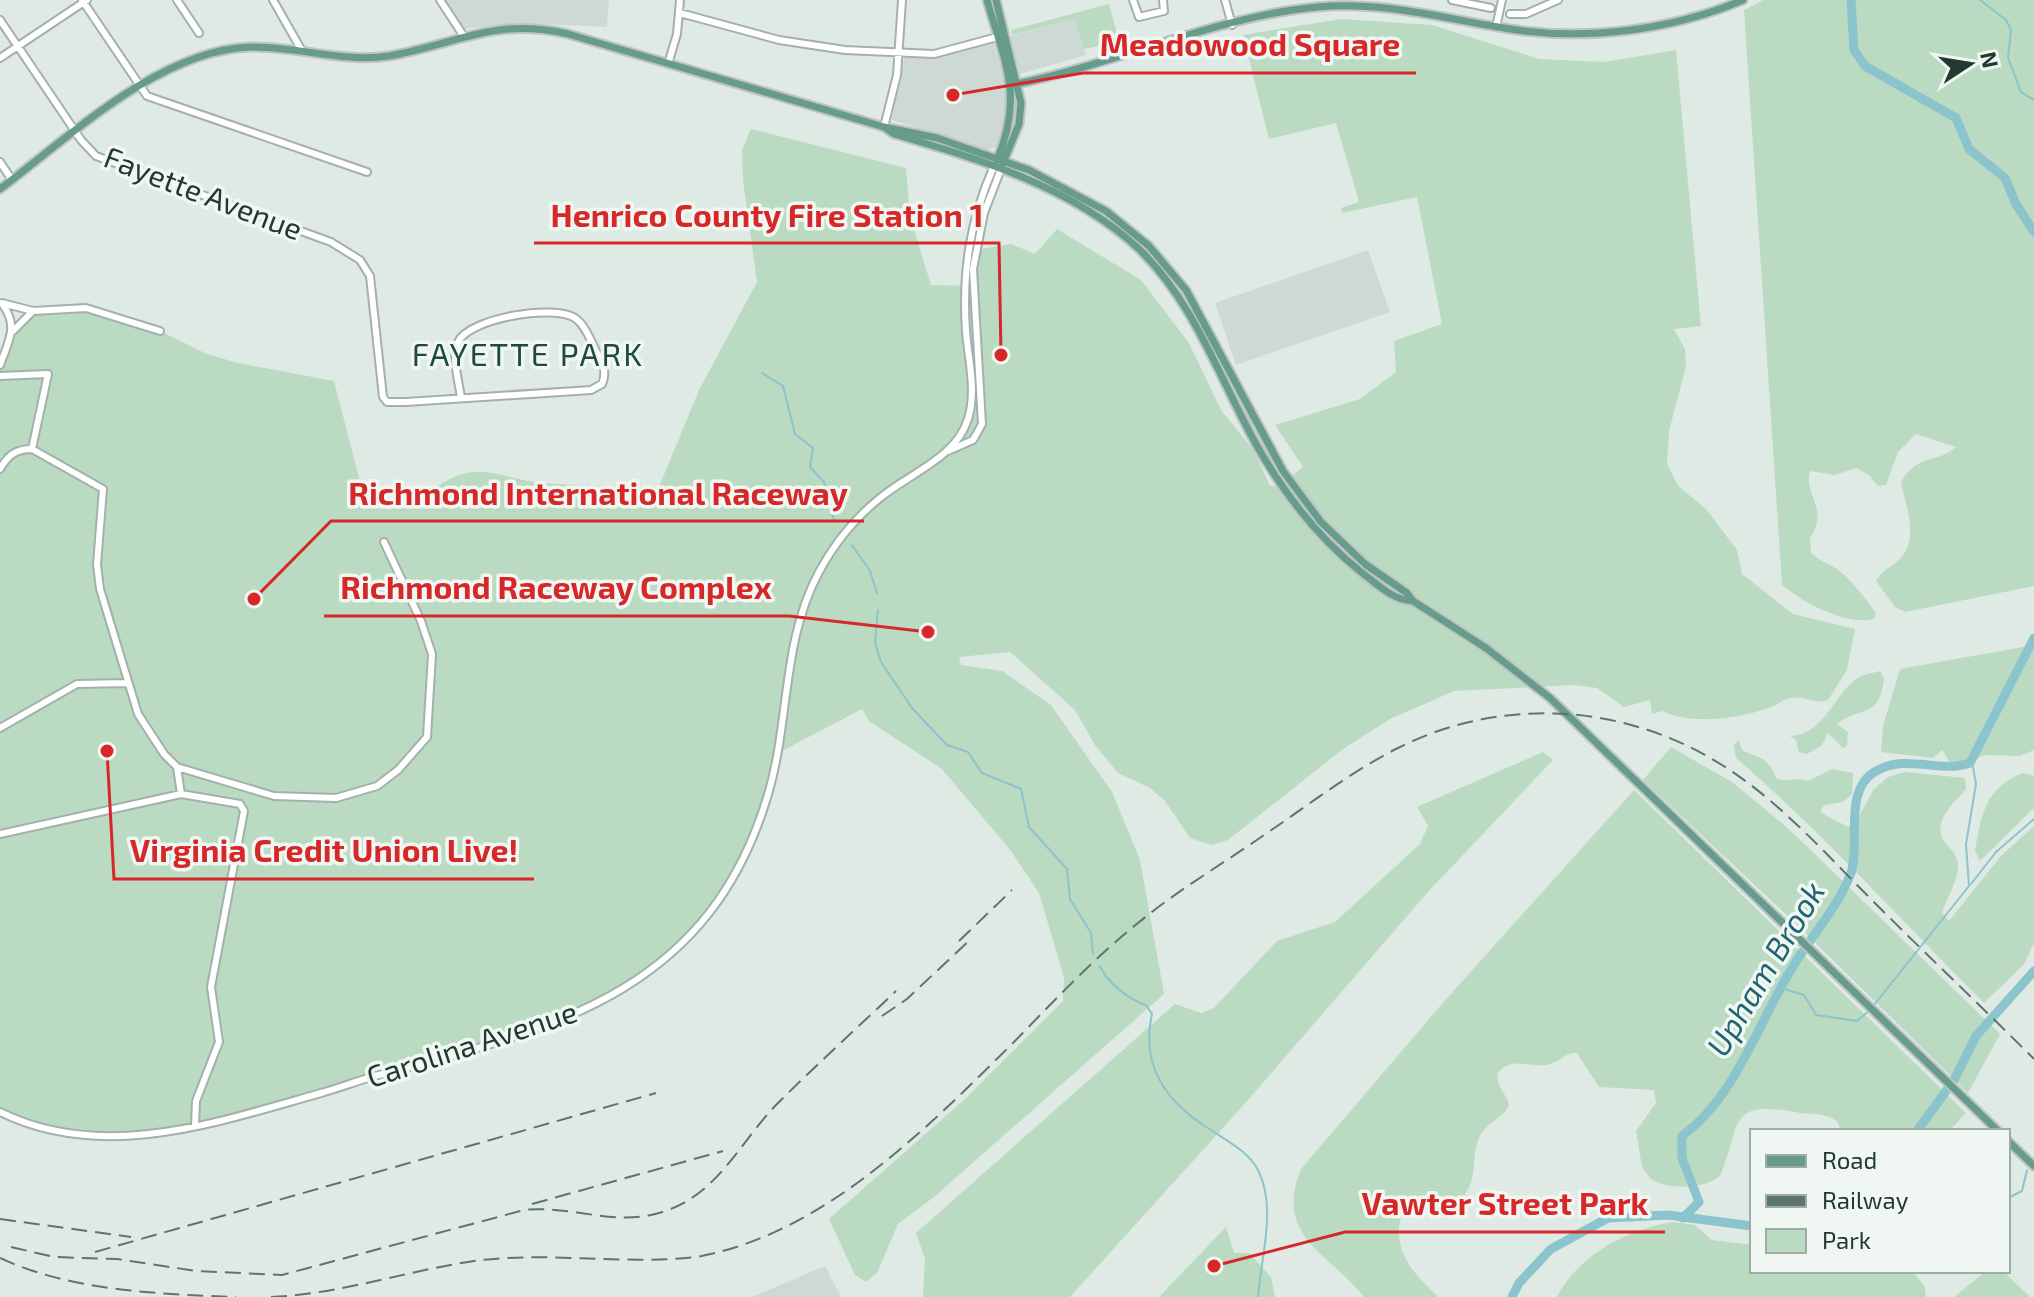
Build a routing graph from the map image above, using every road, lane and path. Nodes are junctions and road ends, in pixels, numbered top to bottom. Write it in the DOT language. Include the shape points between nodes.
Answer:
graph roads {
  1 [pos="177,0"];
  2 [pos="273,0"];
  3 [pos="440,0"];
  4 [pos="680,0"];
  5 [pos="902,0"];
  6 [pos="987,0"];
  7 [pos="996,0"];
  8 [pos="1133,0"];
  9 [pos="1163,0"];
  10 [pos="1225,0"];
  11 [pos="1452,0"];
  12 [pos="1502,0"];
  13 [pos="1558,0"];
  14 [pos="1743,0"];
  15 [pos="84,1"];
  16 [pos="1491,8"];
  17 [pos="680,13"];
  18 [pos="1510,14"];
  19 [pos="0,20"];
  20 [pos="1232,25"];
  21 [pos="1496,27"];
  22 [pos="199,33"];
  23 [pos="463,35"];
  24 [pos="1002,36"];
  25 [pos="18,46"];
  26 [pos="302,51"];
  27 [pos="899,53"];
  28 [pos="0,58"];
  29 [pos="668,64"];
  30 [pos="1015,85"];
  31 [pos="138,88"];
  32 [pos="884,127"];
  33 [pos="76,133"];
  34 [pos="0,162"];
  35 [pos="999,163"];
  36 [pos="367,172"];
  37 [pos="12,180"];
  38 [pos="0,189"];
  39 [pos="1,302"];
  40 [pos="33,311"];
  41 [pos="13,331"];
  42 [pos="160,331"];
  43 [pos="0,365"];
  44 [pos="0,376"];
  45 [pos="461,398"];
  46 [pos="32,449"];
  47 [pos="948,451"];
  48 [pos="0,469"];
  49 [pos="384,542"];
  50 [pos="128,683"];
  51 [pos="0,728"];
  52 [pos="177,767"];
  53 [pos="181,794"];
  54 [pos="0,834"];
  55 [pos="0,1112"];
  56 [pos="195,1126"];
  57 [pos="1996,1129"];
  58 [pos="2010,1143"];
  59 [pos="2034,1166"];
  1 -- 22 [label="street"];
  2 -- 26 [label="street"];
  3 -- 23 [label="street"];
  4 -- 17 [label="street"];
  5 -- 27 [label="street"];
  6 -- 24 [label="main road"];
  7 -- 24 [label="main road"];
  8 -- 9 [label="street" via="1139,17 1164,11"];
  10 -- 20 [label="street"];
  11 -- 16 [label="street"];
  12 -- 21 [label="street"];
  13 -- 18 [label="street" via="1526,14"];
  14 -- 21 [label="main road" via="1619,31 1558,34"];
  15 -- 25 [label="street"];
  15 -- 31 [label="street"];
  17 -- 27 [label="street" via="793,43"];
  17 -- 29 [label="street"];
  19 -- 25 [label="street, Fayette Avenue"];
  20 -- 21 [label="main road" via="1292,10 1360,6 1426,12"];
  20 -- 30 [label="main road"];
  23 -- 26 [label="main road" via="368,58"];
  23 -- 29 [label="main road" via="506,27 542,29"];
  24 -- 27 [label="street" via="934,54"];
  24 -- 30 [label="main road"];
  25 -- 28 [label="street"];
  25 -- 33 [label="street, Fayette Avenue"];
  26 -- 31 [label="main road" via="221,50 185,60"];
  27 -- 32 [label="street"];
  29 -- 32 [label="main road"];
  30 -- 35 [label="main road" via="1019,124"];
  31 -- 33 [label="main road"];
  31 -- 36 [label="street" via="147,96"];
  32 -- 35 [label="main road"];
  33 -- 37 [label="main road"];
  33 -- 45 [label="street, Fayette Avenue" via="99,158 352,253 367,270 386,401"];
  34 -- 37 [label="street"];
  35 -- 47 [label="street" via="977,206 965,266 970,414"];
  35 -- 47 [label="street, Carolina Avenue" via="973,269 982,424 973,440"];
  35 -- 57 [label="main road" via="1058,183 1106,211 1163,259 1186,290 1283,471 1321,522 1413,601 1550,698"];
  37 -- 38 [label="main road"];
  39 -- 40 [label="street"];
  39 -- 41 [label="street"];
  40 -- 41 [label="street"];
  40 -- 42 [label="street" via="86,308"];
  41 -- 43 [label="street"];
  44 -- 46 [label="street" via="48,374"];
  45 -- 45 [label="street" via="459,339 502,317 575,318 589,336 605,377 591,390"];
  46 -- 48 [label="street" via="7,457"];
  46 -- 50 [label="street" via="103,489 97,565"];
  47 -- 56 [label="street, Carolina Avenue" via="885,494 842,537 817,575 796,626 773,777 747,852 707,914 664,957 603,1002 547,1027"];
  49 -- 52 [label="street" via="432,654 427,737 417,751 377,786 336,798 274,796"];
  50 -- 51 [label="street" via="72,686"];
  50 -- 52 [label="street" via="138,714"];
  52 -- 53 [label="street"];
  53 -- 54 [label="street"];
  53 -- 56 [label="street" via="240,804 244,811 211,987 219,1042 196,1101"];
  55 -- 56 [label="street, Carolina Avenue" via="34,1127 76,1135 130,1136"];
  58 -- 59 [label="main road"];
}
